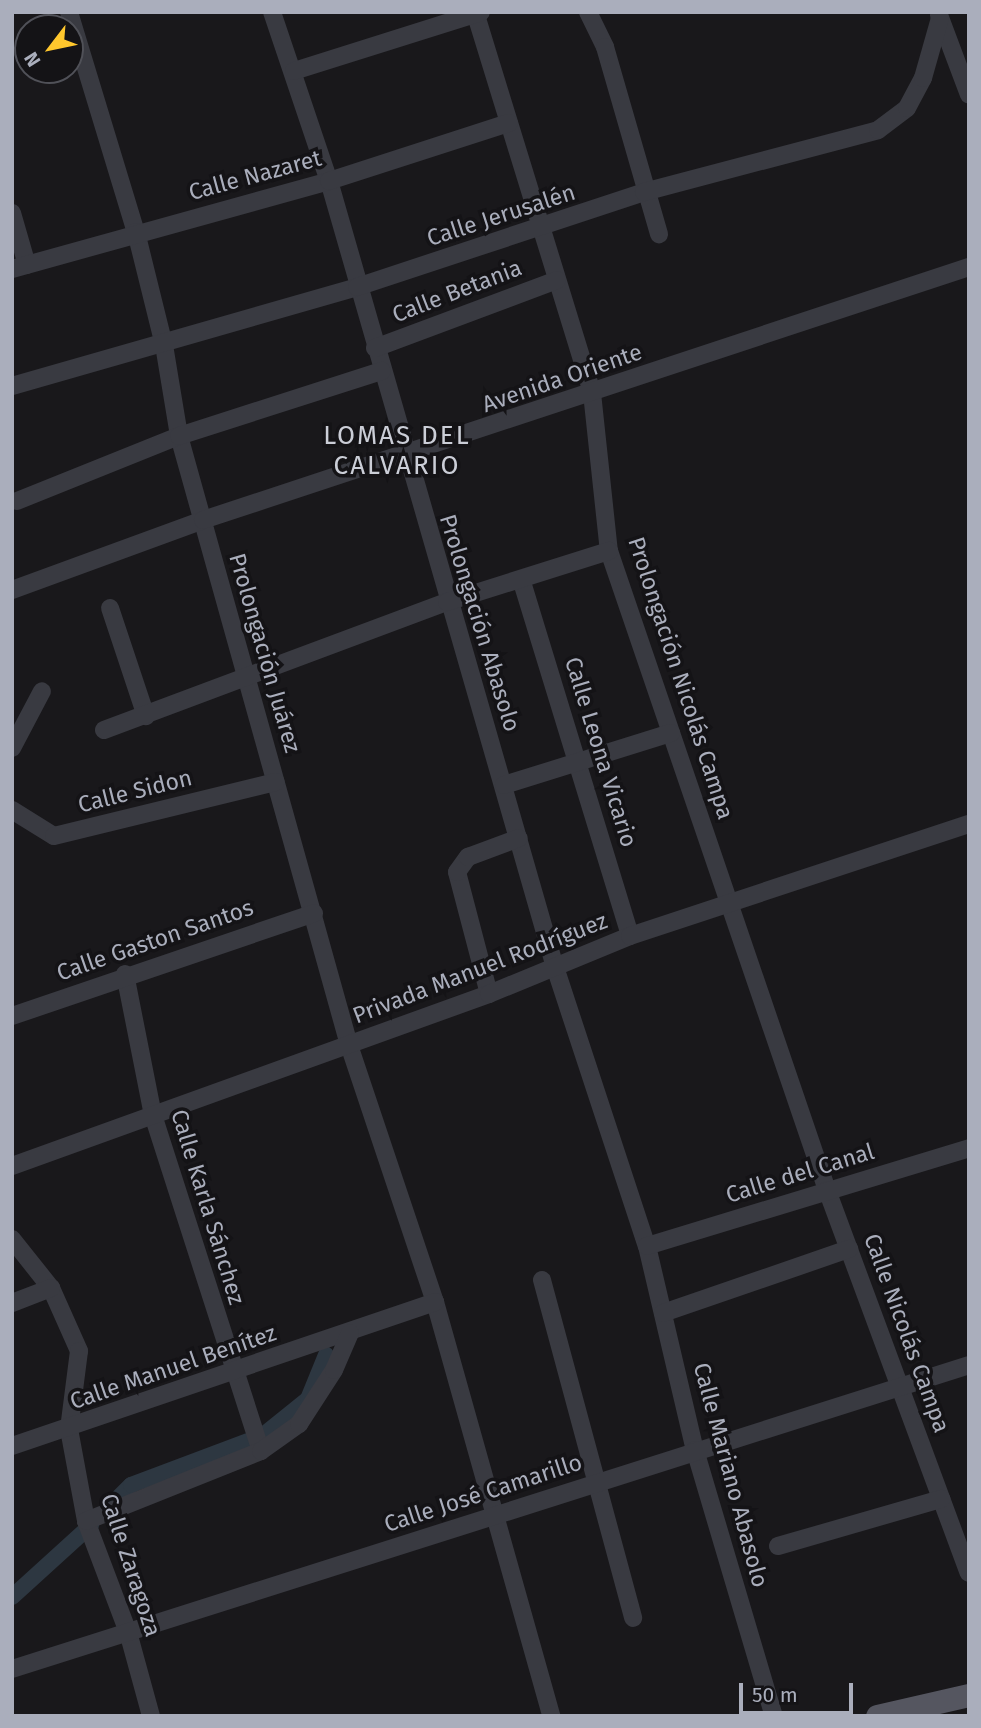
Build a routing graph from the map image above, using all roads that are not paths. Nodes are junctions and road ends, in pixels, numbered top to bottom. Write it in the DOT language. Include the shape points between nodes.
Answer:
graph roads {
  1 [pos="69,12"];
  2 [pos="272,12"];
  3 [pos="588,12"];
  4 [pos="478,13"];
  5 [pos="939,15"];
  6 [pos="294,71"];
  7 [pos="969,95"];
  8 [pos="509,123"];
  9 [pos="329,181"];
  10 [pos="644,192"];
  11 [pos="12,213"];
  12 [pos="541,229"];
  13 [pos="136,232"];
  14 [pos="659,234"];
  15 [pos="20,267"];
  16 [pos="969,267"];
  17 [pos="557,280"];
  18 [pos="357,287"];
  19 [pos="164,345"];
  20 [pos="375,348"];
  21 [pos="382,371"];
  22 [pos="12,386"];
  23 [pos="592,393"];
  24 [pos="179,436"];
  25 [pos="405,457"];
  26 [pos="17,501"];
  27 [pos="203,520"];
  28 [pos="609,551"];
  29 [pos="522,582"];
  30 [pos="12,590"];
  31 [pos="447,602"];
  32 [pos="110,608"];
  33 [pos="247,676"];
  34 [pos="42,691"];
  35 [pos="146,716"];
  36 [pos="104,730"];
  37 [pos="671,733"];
  38 [pos="12,748"];
  39 [pos="580,761"];
  40 [pos="276,782"];
  41 [pos="504,785"];
  42 [pos="12,810"];
  43 [pos="969,824"];
  44 [pos="519,838"];
  45 [pos="733,906"];
  46 [pos="314,913"];
  47 [pos="630,936"];
  48 [pos="555,967"];
  49 [pos="125,974"];
  50 [pos="489,994"];
  51 [pos="12,1016"];
  52 [pos="349,1045"];
  53 [pos="153,1115"];
  54 [pos="969,1148"];
  55 [pos="12,1166"];
  56 [pos="827,1190"];
  57 [pos="12,1239"];
  58 [pos="647,1246"];
  59 [pos="849,1249"];
  60 [pos="542,1280"];
  61 [pos="51,1288"];
  62 [pos="435,1302"];
  63 [pos="12,1303"];
  64 [pos="663,1313"];
  65 [pos="350,1333"];
  66 [pos="969,1365"];
  67 [pos="233,1370"];
  68 [pos="900,1386"];
  69 [pos="69,1429"];
  70 [pos="12,1446"];
  71 [pos="695,1450"];
  72 [pos="261,1451"];
  73 [pos="595,1483"];
  74 [pos="942,1499"];
  75 [pos="497,1516"];
  76 [pos="86,1522"];
  77 [pos="778,1546"];
  78 [pos="969,1573"];
  79 [pos="633,1618"];
  80 [pos="128,1632"];
  81 [pos="12,1669"];
  82 [pos="969,1695"];
  83 [pos="151,1716"];
  84 [pos="551,1716"];
  85 [pos="775,1716"];
  86 [pos="877,1716"];
  1 -- 13 [label="street, Prolongación Juárez"];
  2 -- 6 [label="street, Prolongación Abasolo"];
  3 -- 10 [label="street" via="605,47"];
  4 -- 6 [label="street"];
  4 -- 8 [label="street, Prolongación Nicolás Campa"];
  5 -- 7 [label="street"];
  5 -- 10 [label="street, Calle Jerusalén" via="923,78 907,108 878,131"];
  6 -- 9 [label="street, Prolongación Abasolo"];
  8 -- 9 [label="street, Calle Nazaret"];
  8 -- 12 [label="street, Prolongación Nicolás Campa"];
  9 -- 13 [label="street, Calle Nazaret"];
  9 -- 18 [label="street, Prolongación Abasolo"];
  10 -- 12 [label="street, Calle Jerusalén"];
  10 -- 14 [label="street"];
  11 -- 15 [label="street"];
  12 -- 17 [label="street, Prolongación Nicolás Campa"];
  12 -- 18 [label="street, Calle Jerusalén"];
  13 -- 15 [label="street, Calle Nazaret"];
  13 -- 19 [label="street, Prolongación Juárez"];
  16 -- 23 [label="street, Avenida Oriente"];
  17 -- 20 [label="street, Calle Betania"];
  17 -- 23 [label="street, Prolongación Nicolás Campa"];
  18 -- 19 [label="street, Calle Jerusalén"];
  18 -- 20 [label="street, Prolongación Abasolo"];
  19 -- 22 [label="street, Calle Jerusalén"];
  19 -- 24 [label="street, Prolongación Juárez"];
  20 -- 21 [label="street, Prolongación Abasolo"];
  21 -- 24 [label="street"];
  21 -- 25 [label="street, Prolongación Abasolo"];
  23 -- 25 [label="street, Avenida Oriente"];
  23 -- 28 [label="street, Prolongación Nicolás Campa"];
  24 -- 26 [label="street"];
  24 -- 27 [label="street, Prolongación Juárez"];
  25 -- 27 [label="street, Avenida Oriente"];
  25 -- 31 [label="street, Prolongación Abasolo"];
  27 -- 30 [label="street, Avenida Oriente"];
  27 -- 33 [label="street, Prolongación Juárez"];
  28 -- 29 [label="street"];
  28 -- 37 [label="street, Prolongación Nicolás Campa"];
  29 -- 31 [label="street"];
  29 -- 39 [label="street, Calle Leona Vicario"];
  31 -- 33 [label="street"];
  31 -- 41 [label="street, Prolongación Abasolo"];
  32 -- 35 [label="street"];
  33 -- 35 [label="street"];
  33 -- 40 [label="street, Prolongación Juárez"];
  34 -- 38 [label="street"];
  35 -- 36 [label="street"];
  37 -- 39 [label="street"];
  37 -- 45 [label="street, Prolongación Nicolás Campa"];
  39 -- 41 [label="street"];
  39 -- 47 [label="street, Calle Leona Vicario"];
  40 -- 42 [label="street, Calle Sidon" via="54,836"];
  40 -- 46 [label="street, Prolongación Juárez"];
  41 -- 44 [label="street, Prolongación Abasolo"];
  43 -- 45 [label="street, Privada Manuel Rodríguez"];
  44 -- 48 [label="street, Prolongación Abasolo"];
  44 -- 50 [label="street" via="468,857 457,872"];
  45 -- 47 [label="street, Privada Manuel Rodríguez"];
  45 -- 56 [label="street, Prolongación Nicolás Campa"];
  46 -- 49 [label="street, Calle Gaston Santos"];
  46 -- 52 [label="street, Prolongación Juárez"];
  47 -- 48 [label="street, Privada Manuel Rodríguez"];
  48 -- 50 [label="street, Privada Manuel Rodríguez"];
  48 -- 58 [label="street, Prolongación Abasolo"];
  49 -- 51 [label="street, Calle Gaston Santos"];
  49 -- 53 [label="street, Calle Karla Sánchez"];
  50 -- 52 [label="street, Privada Manuel Rodríguez"];
  52 -- 53 [label="street, Privada Manuel Rodríguez"];
  52 -- 62 [label="street, Prolongación Juárez"];
  53 -- 55 [label="street, Privada Manuel Rodríguez"];
  53 -- 67 [label="street, Calle Karla Sánchez"];
  54 -- 56 [label="street, Calle del Canal"];
  56 -- 58 [label="street, Calle del Canal"];
  56 -- 59 [label="street, Calle Nicolás Campa"];
  57 -- 61 [label="street, Calle Zaragoza"];
  58 -- 64 [label="street, Calle Mariano Abasolo"];
  59 -- 64 [label="street"];
  59 -- 68 [label="street, Calle Nicolás Campa"];
  60 -- 73 [label="street"];
  61 -- 63 [label="street"];
  61 -- 69 [label="street, Calle Zaragoza" via="79,1351"];
  62 -- 65 [label="street"];
  62 -- 75 [label="street, Prolongación Juárez"];
  64 -- 71 [label="street, Calle Mariano Abasolo"];
  65 -- 67 [label="street, Calle Manuel Benítez"];
  65 -- 72 [label="street" via="334,1370 299,1424"];
  66 -- 68 [label="street, Calle José Camarillo"];
  67 -- 69 [label="street, Calle Manuel Benítez"];
  67 -- 72 [label="street, Calle Karla Sánchez"];
  68 -- 71 [label="street, Calle José Camarillo"];
  68 -- 74 [label="street, Calle Nicolás Campa"];
  69 -- 70 [label="street, Calle Manuel Benítez"];
  69 -- 76 [label="street, Calle Zaragoza"];
  71 -- 73 [label="street, Calle José Camarillo"];
  71 -- 85 [label="street, Calle Mariano Abasolo"];
  72 -- 76 [label="street"];
  73 -- 75 [label="street, Calle José Camarillo"];
  73 -- 79 [label="street"];
  74 -- 77 [label="street"];
  74 -- 78 [label="street, Calle Nicolás Campa"];
  75 -- 80 [label="street, Calle José Camarillo"];
  75 -- 84 [label="street, Prolongación Juárez"];
  76 -- 80 [label="street, Calle Zaragoza"];
  80 -- 81 [label="street, Calle José Camarillo"];
  80 -- 83 [label="street, Calle Zaragoza"];
  82 -- 86 [label="main road"];
}
